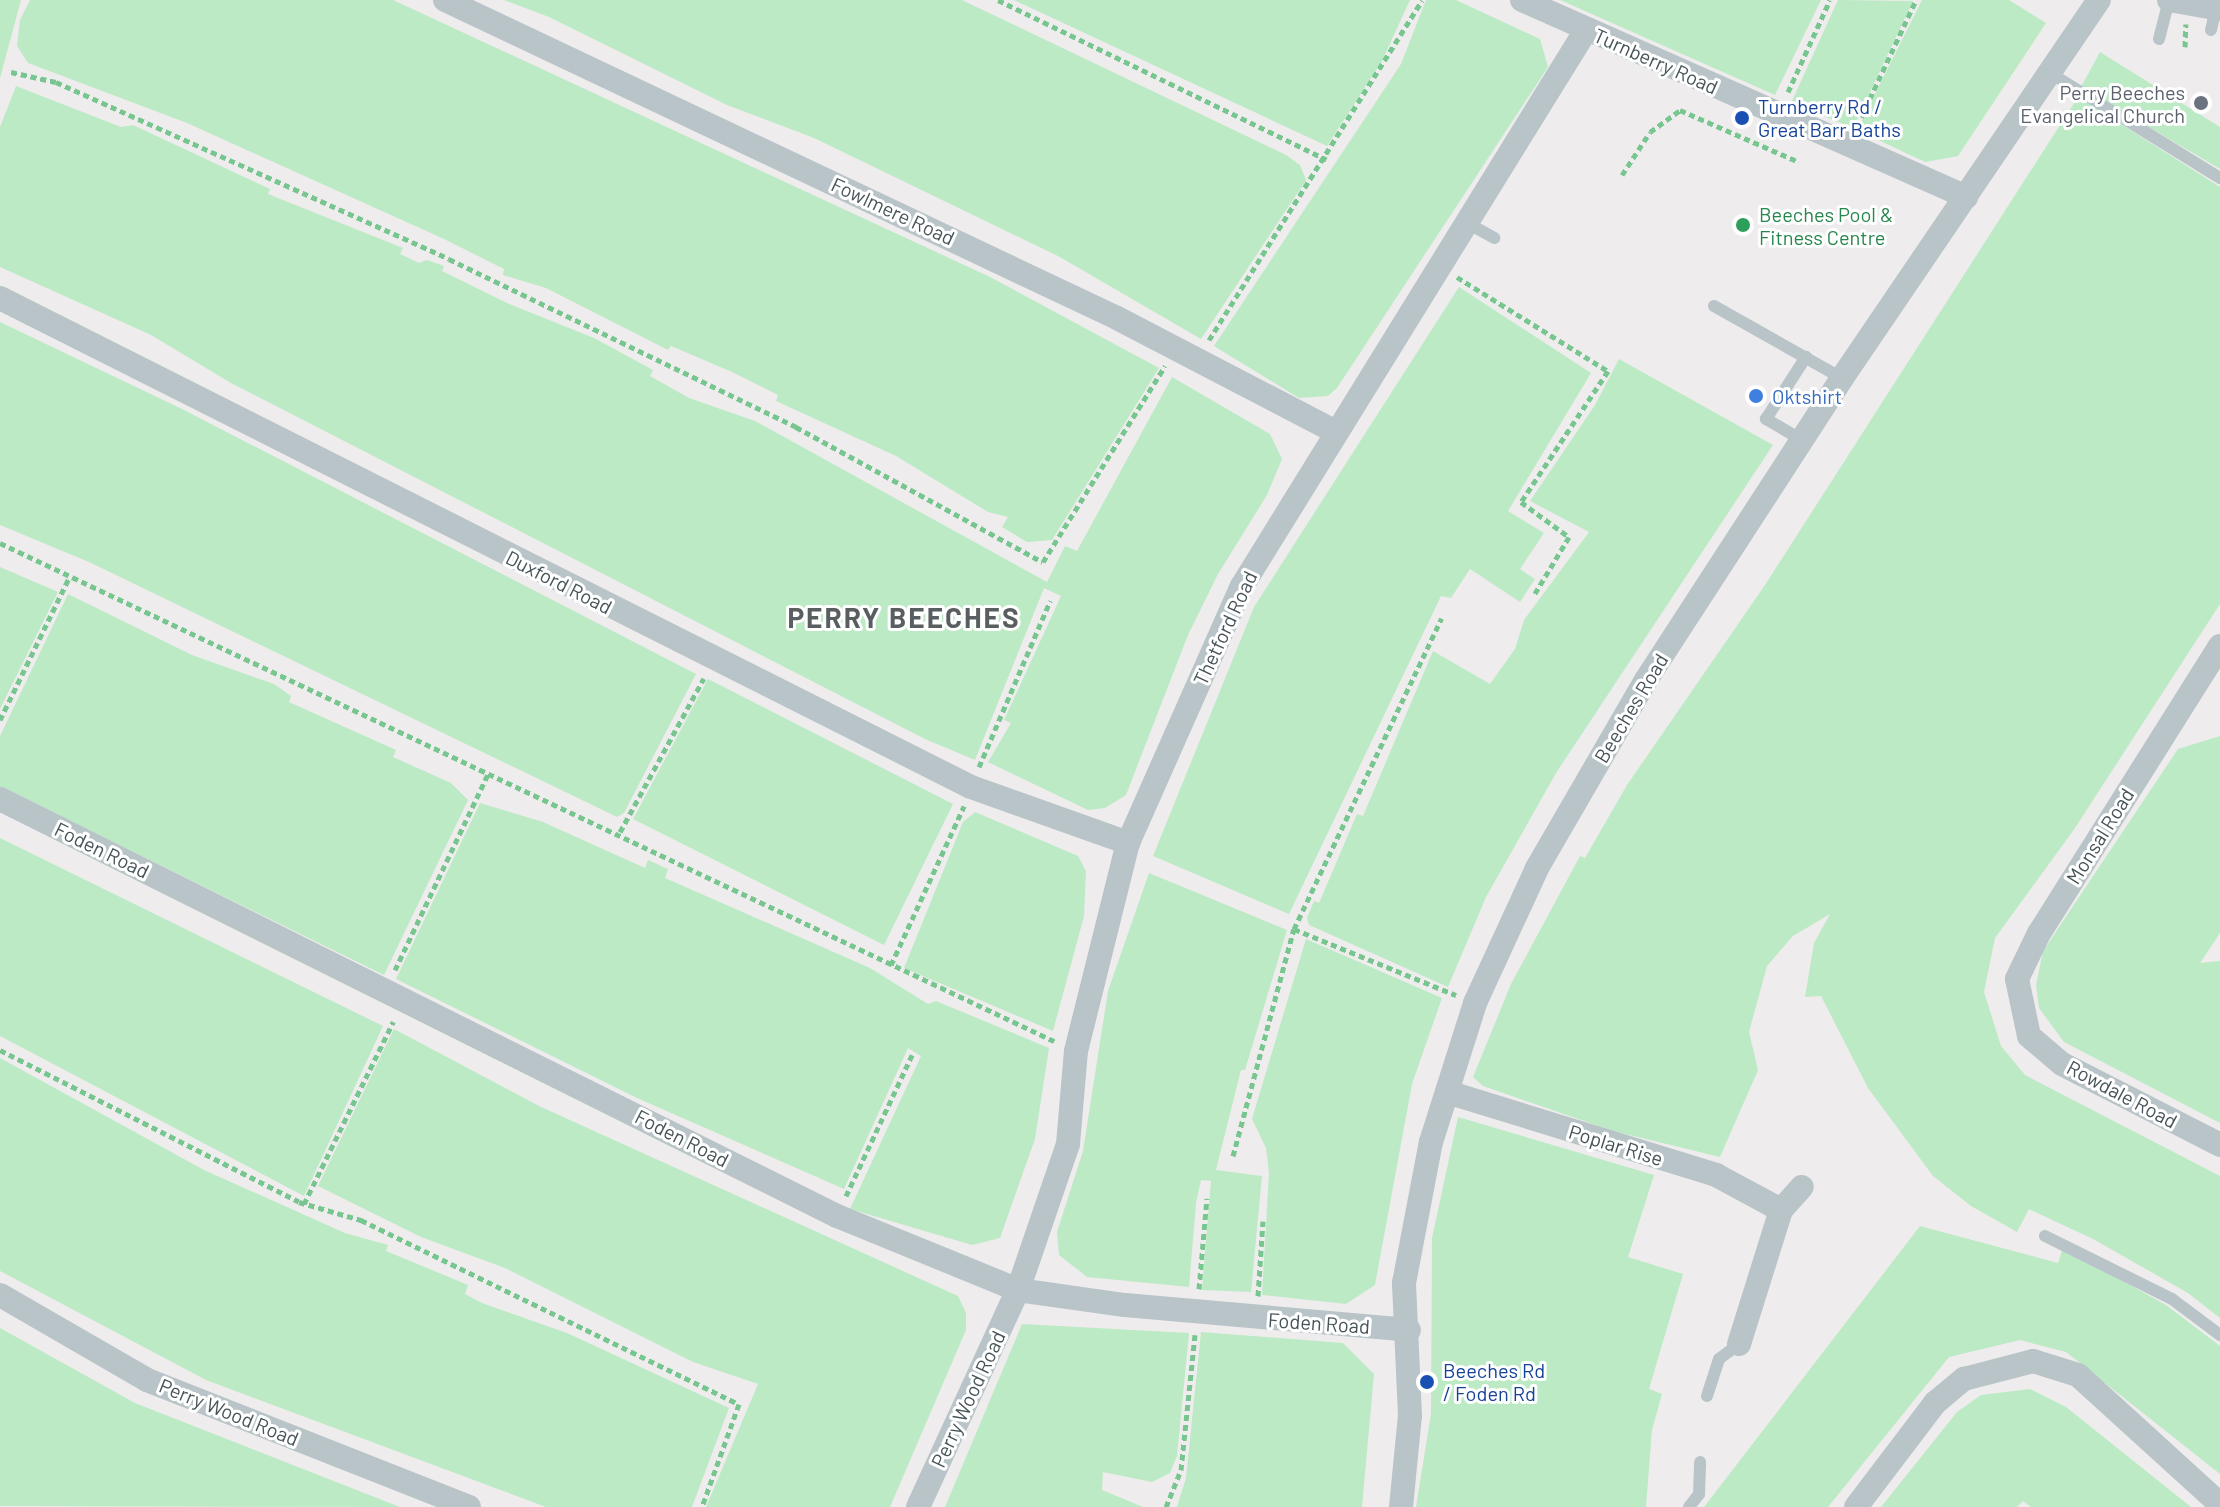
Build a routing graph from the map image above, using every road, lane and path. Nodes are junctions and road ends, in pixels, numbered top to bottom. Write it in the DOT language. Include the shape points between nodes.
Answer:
graph roads {
  1 [pos="445,0"];
  2 [pos="998,0"];
  3 [pos="1422,0"];
  4 [pos="1522,0"];
  5 [pos="1830,0"];
  6 [pos="1916,0"];
  7 [pos="2099,0"];
  8 [pos="2169,0"];
  9 [pos="2216,16"];
  10 [pos="1586,30"];
  11 [pos="2159,39"];
  12 [pos="11,72"];
  13 [pos="2050,73"];
  14 [pos="1778,115"];
  15 [pos="1848,144"];
  16 [pos="1326,159"];
  17 [pos="1799,162"];
  18 [pos="1622,175"];
  19 [pos="2220,178"];
  20 [pos="1966,197"];
  21 [pos="1469,224"];
  22 [pos="1494,238"];
  23 [pos="1439,266"];
  24 [pos="0,298"];
  25 [pos="1714,306"];
  26 [pos="1173,351"];
  27 [pos="1806,357"];
  28 [pos="1197,362"];
  29 [pos="1842,378"];
  30 [pos="1336,432"];
  31 [pos="1802,440"];
  32 [pos="0,543"];
  33 [pos="70,576"];
  34 [pos="1534,595"];
  35 [pos="1050,601"];
  36 [pos="1442,618"];
  37 [pos="2220,646"];
  38 [pos="714,661"];
  39 [pos="2212,676"];
  40 [pos="0,720"];
  41 [pos="489,772"];
  42 [pos="971,787"];
  43 [pos="0,799"];
  44 [pos="620,832"];
  45 [pos="1128,843"];
  46 [pos="1294,929"];
  47 [pos="891,965"];
  48 [pos="395,995"];
  49 [pos="1475,1003"];
  50 [pos="2029,1036"];
  51 [pos="0,1050"];
  52 [pos="1076,1051"];
  53 [pos="912,1055"];
  54 [pos="1447,1092"];
  55 [pos="2220,1145"];
  56 [pos="1233,1156"];
  57 [pos="1802,1187"];
  58 [pos="1207,1198"];
  59 [pos="304,1204"];
  60 [pos="1781,1210"];
  61 [pos="837,1216"];
  62 [pos="1263,1221"];
  63 [pos="2045,1236"];
  64 [pos="1018,1290"];
  65 [pos="0,1295"];
  66 [pos="1196,1312"];
  67 [pos="1258,1318"];
  68 [pos="1409,1330"];
  69 [pos="2220,1335"];
  70 [pos="1739,1344"];
  71 [pos="1707,1396"];
  72 [pos="1700,1462"];
  73 [pos="2220,1504"];
  74 [pos="469,1507"];
  75 [pos="702,1507"];
  76 [pos="918,1507"];
  77 [pos="1166,1507"];
  78 [pos="1401,1507"];
  79 [pos="1689,1507"];
  80 [pos="1856,1507"];
  1 -- 26 [label="street, Fowlmere Road" via="1117,318"];
  2 -- 16 [label="path"];
  3 -- 16 [label="path"];
  4 -- 10 [label="street, Turnberry Road"];
  5 -- 14 [label="path"];
  6 -- 15 [label="path"];
  7 -- 13 [label="street, Beeches Road"];
  8 -- 9 [label="street"];
  8 -- 11 [label="lane"];
  10 -- 14 [label="street, Turnberry Road"];
  10 -- 21 [label="street, Thetford Road"];
  12 -- 26 [label="path" via="56,82 449,259 796,427 1043,562"];
  13 -- 19 [label="lane"];
  13 -- 20 [label="street, Beeches Road"];
  14 -- 15 [label="street, Turnberry Road"];
  15 -- 20 [label="street, Turnberry Road"];
  16 -- 28 [label="path"];
  17 -- 18 [label="path" via="1680,110 1650,132"];
  20 -- 29 [label="street, Beeches Road"];
  21 -- 22 [label="lane"];
  21 -- 23 [label="street, Thetford Road"];
  23 -- 30 [label="street, Thetford Road"];
  23 -- 34 [label="path" via="1608,371 1521,502 1569,537"];
  24 -- 38 [label="street, Duxford Road"];
  25 -- 27 [label="lane"];
  26 -- 28 [label="street, Fowlmere Road"];
  27 -- 29 [label="lane"];
  27 -- 31 [label="lane" via="1766,419"];
  28 -- 30 [label="street, Fowlmere Road"];
  29 -- 31 [label="street, Beeches Road"];
  30 -- 45 [label="street, Thetford Road" via="1242,586"];
  31 -- 49 [label="street, Beeches Road" via="1646,680 1537,868"];
  32 -- 33 [label="path"];
  33 -- 40 [label="path"];
  33 -- 41 [label="path"];
  35 -- 42 [label="path"];
  36 -- 46 [label="path"];
  37 -- 39 [label="street, Monsal Road"];
  38 -- 42 [label="street, Duxford Road"];
  38 -- 44 [label="path"];
  39 -- 50 [label="street, Monsal Road" via="2039,933 2017,979"];
  41 -- 44 [label="path"];
  41 -- 48 [label="path"];
  42 -- 45 [label="street, Duxford Road"];
  42 -- 47 [label="path"];
  43 -- 48 [label="street, Foden Road"];
  44 -- 47 [label="path"];
  45 -- 52 [label="street, Thetford Road"];
  46 -- 49 [label="path"];
  46 -- 56 [label="path"];
  47 -- 52 [label="path"];
  48 -- 59 [label="path"];
  48 -- 61 [label="street, Foden Road"];
  49 -- 54 [label="street, Beeches Road"];
  50 -- 55 [label="street, Rowdale Road" via="2062,1064"];
  51 -- 59 [label="path"];
  52 -- 64 [label="street, Thetford Road" via="1068,1144"];
  53 -- 61 [label="path"];
  54 -- 60 [label="street, Poplar Rise" via="1716,1175"];
  54 -- 68 [label="street, Beeches Road" via="1431,1142 1404,1283"];
  57 -- 60 [label="street"];
  58 -- 66 [label="path"];
  59 -- 75 [label="path" via="361,1220 739,1404"];
  60 -- 70 [label="street"];
  61 -- 64 [label="street, Foden Road"];
  62 -- 67 [label="path"];
  63 -- 69 [label="lane" via="2172,1299"];
  64 -- 66 [label="street, Foden Road"];
  64 -- 76 [label="street, Perry Wood Road"];
  65 -- 74 [label="street, Perry Wood Road" via="147,1380"];
  66 -- 67 [label="street, Foden Road"];
  66 -- 77 [label="path" via="1181,1470"];
  67 -- 68 [label="street, Foden Road"];
  68 -- 78 [label="street, Beeches Road" via="1410,1416"];
  70 -- 71 [label="lane" via="1719,1359"];
  72 -- 79 [label="lane" via="1699,1494"];
  73 -- 80 [label="street" via="2078,1375 2033,1361 1964,1379 1935,1403"];
}
